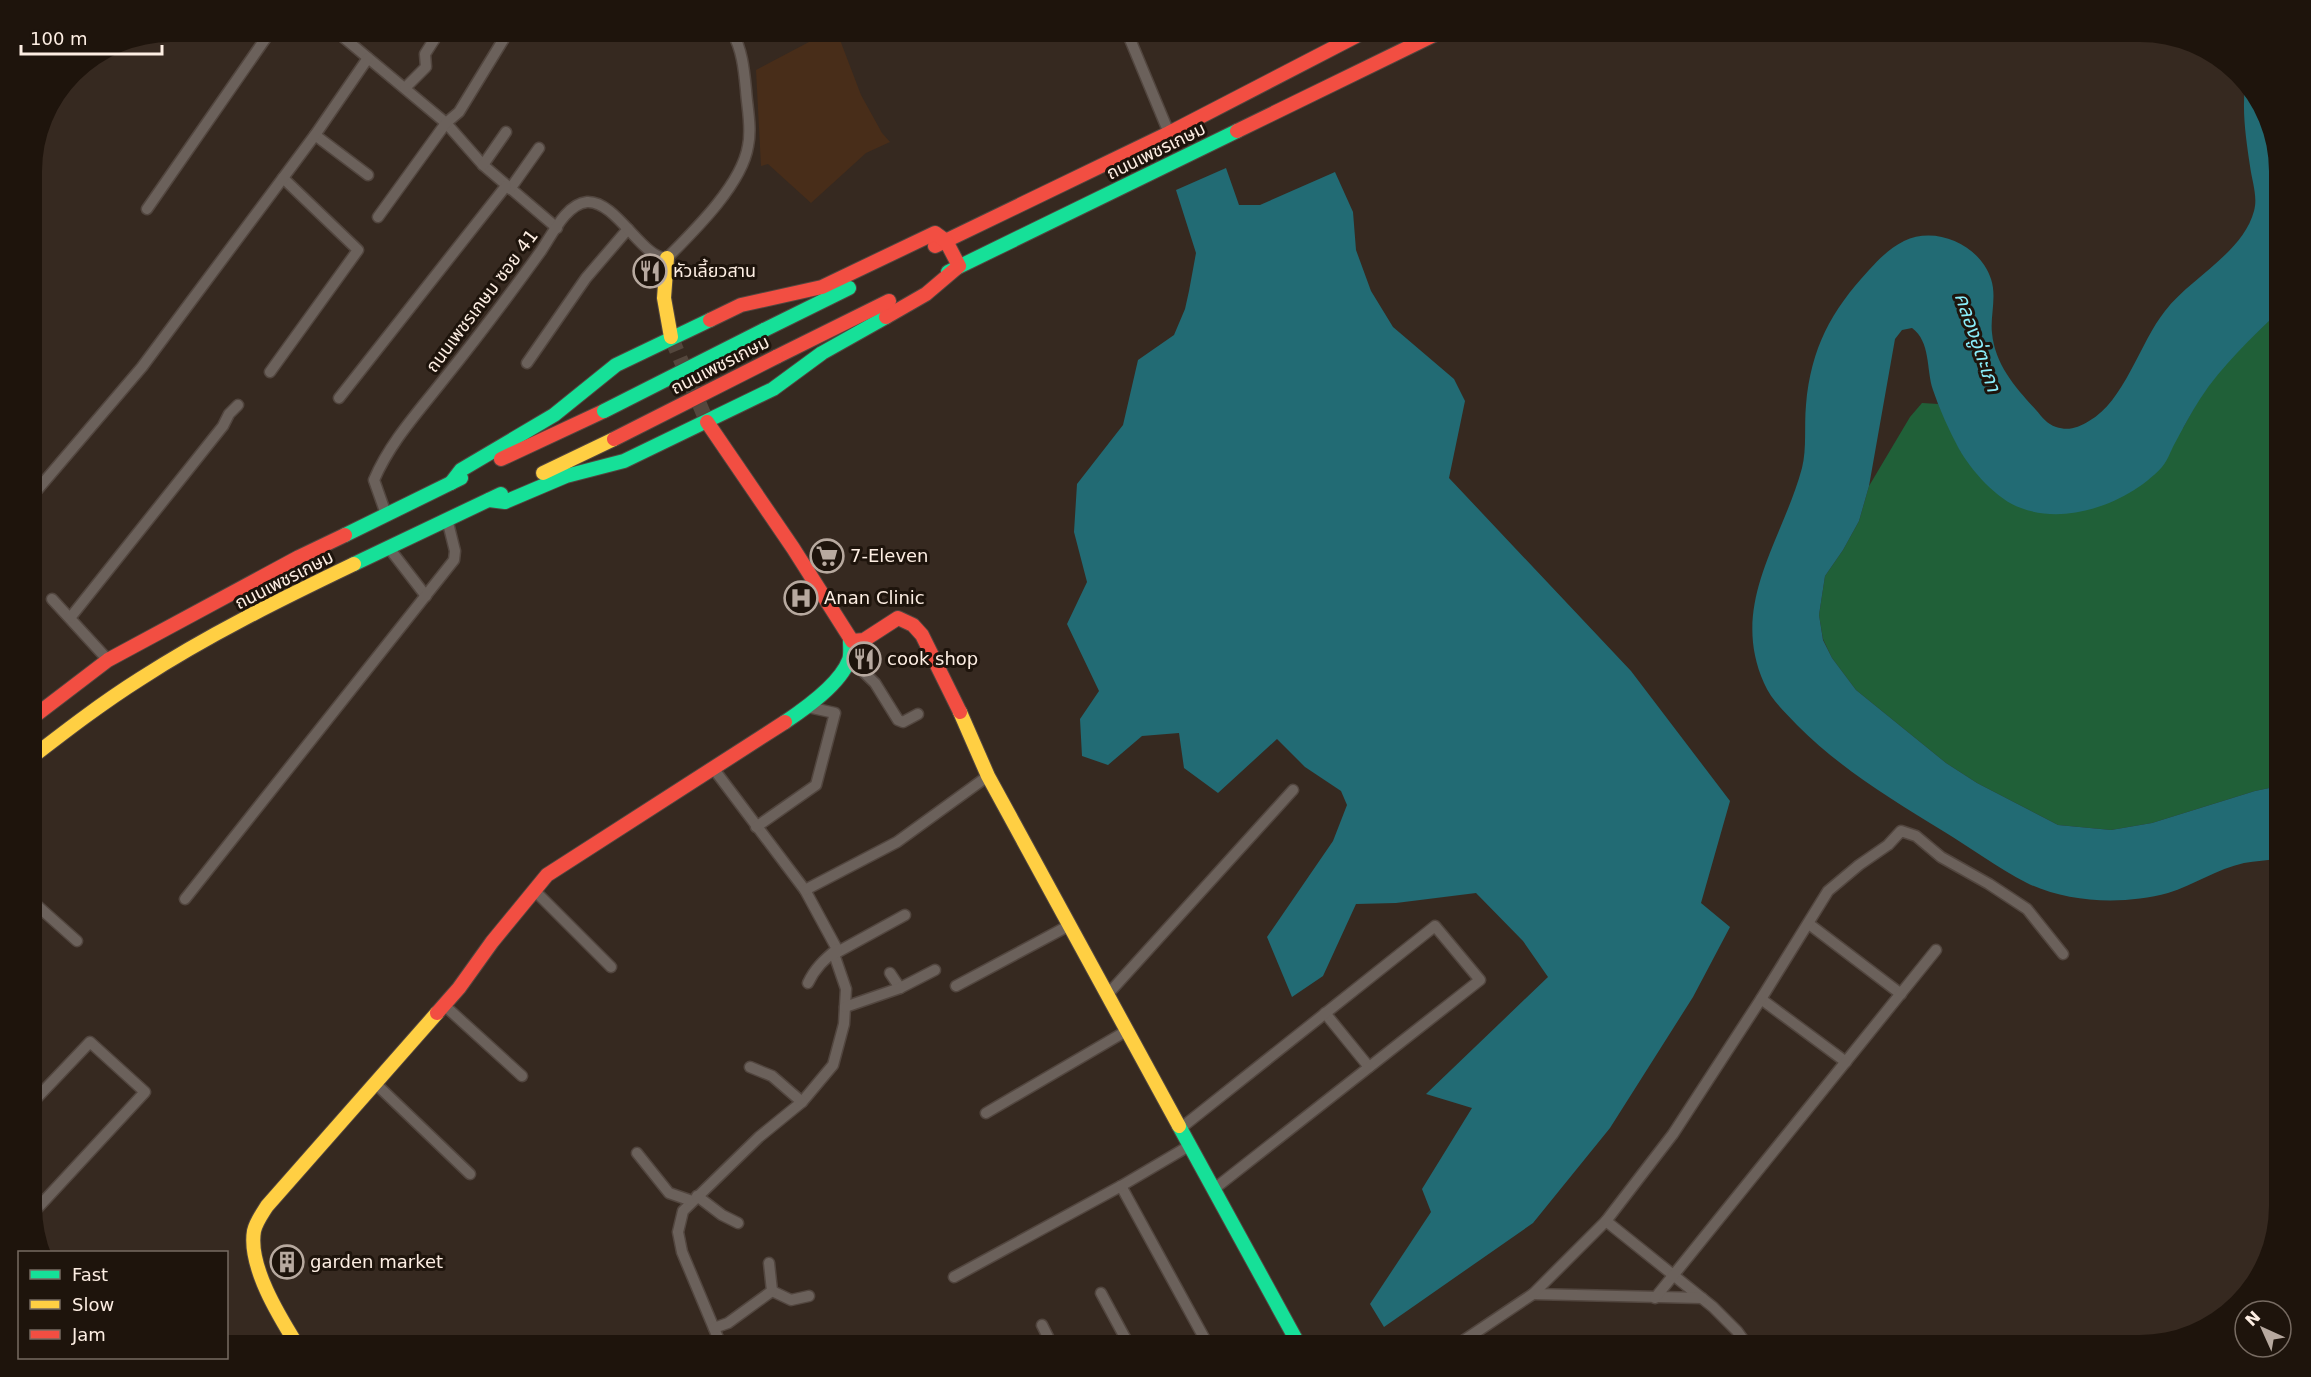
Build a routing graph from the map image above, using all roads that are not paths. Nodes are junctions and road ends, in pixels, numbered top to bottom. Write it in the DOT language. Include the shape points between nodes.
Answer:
graph roads {
  1 [pos="263,42"];
  2 [pos="349,42"];
  3 [pos="433,42"];
  4 [pos="502,42"];
  5 [pos="736,42"];
  6 [pos="1131,42"];
  7 [pos="1344,42"];
  8 [pos="1420,42"];
  9 [pos="368,58"];
  10 [pos="405,88"];
  11 [pos="446,123"];
  12 [pos="506,132"];
  13 [pos="1169,133"];
  14 [pos="315,135"];
  15 [pos="539,148"];
  16 [pos="483,165"];
  17 [pos="368,176"];
  18 [pos="283,178"];
  19 [pos="508,188"];
  20 [pos="147,209"];
  21 [pos="378,217"];
  22 [pos="557,228"];
  23 [pos="628,229"];
  24 [pos="946,241"];
  25 [pos="667,258"];
  26 [pos="959,266"];
  27 [pos="671,337"];
  28 [pos="527,363"];
  29 [pos="270,372"];
  30 [pos="339,398"];
  31 [pos="237,405"];
  32 [pos="707,422"];
  33 [pos="451,483"];
  34 [pos="42,484"];
  35 [pos="489,500"];
  36 [pos="386,514"];
  37 [pos="447,519"];
  38 [pos="389,548"];
  39 [pos="426,596"];
  40 [pos="52,599"];
  41 [pos="70,618"];
  42 [pos="850,641"];
  43 [pos="850,659"];
  44 [pos="108,660"];
  45 [pos="808,707"];
  46 [pos="42,710"];
  47 [pos="918,714"];
  48 [pos="42,749"];
  49 [pos="713,768"];
  50 [pos="988,776"];
  51 [pos="1293,790"];
  52 [pos="756,827"];
  53 [pos="534,890"];
  54 [pos="805,890"];
  55 [pos="185,899"];
  56 [pos="42,910"];
  57 [pos="905,915"];
  58 [pos="1809,924"];
  59 [pos="1070,925"];
  60 [pos="77,941"];
  61 [pos="1936,950"];
  62 [pos="836,951"];
  63 [pos="2063,954"];
  64 [pos="611,967"];
  65 [pos="935,970"];
  66 [pos="890,973"];
  67 [pos="808,984"];
  68 [pos="956,986"];
  69 [pos="900,988"];
  70 [pos="1108,994"];
  71 [pos="1901,994"];
  72 [pos="1761,999"];
  73 [pos="444,1005"];
  74 [pos="845,1007"];
  75 [pos="1325,1013"];
  76 [pos="1128,1030"];
  77 [pos="1846,1062"];
  78 [pos="750,1067"];
  79 [pos="1369,1067"];
  80 [pos="522,1076"];
  81 [pos="375,1083"];
  82 [pos="42,1092"];
  83 [pos="802,1102"];
  84 [pos="986,1113"];
  85 [pos="1181,1128"];
  86 [pos="1190,1146"];
  87 [pos="637,1154"];
  88 [pos="470,1174"];
  89 [pos="1121,1186"];
  90 [pos="1214,1189"];
  91 [pos="694,1198"];
  92 [pos="42,1203"];
  93 [pos="1606,1221"];
  94 [pos="738,1223"];
  95 [pos="769,1263"];
  96 [pos="1674,1275"];
  97 [pos="954,1277"];
  98 [pos="772,1291"];
  99 [pos="1101,1293"];
  100 [pos="1533,1294"];
  101 [pos="808,1296"];
  102 [pos="1655,1298"];
  103 [pos="1702,1298"];
  104 [pos="1042,1325"];
  105 [pos="714,1328"];
  106 [pos="291,1335"];
  107 [pos="717,1335"];
  108 [pos="1047,1335"];
  109 [pos="1123,1335"];
  110 [pos="1202,1335"];
  111 [pos="1293,1335"];
  112 [pos="1473,1335"];
  113 [pos="1740,1335"];
  1 -- 20 [label="street"];
  2 -- 9 [label="street"];
  3 -- 10 [label="street" via="425,54 426,68"];
  4 -- 11 [label="street" via="459,112"];
  5 -- 25 [label="street" via="742,57 748,146 730,186"];
  6 -- 13 [label="street"];
  7 -- 13 [label="main road, ถนนเพชรเกษม"];
  8 -- 26 [label="main road, ถนนเพชรเกษม"];
  9 -- 10 [label="street"];
  9 -- 14 [label="street"];
  10 -- 11 [label="street"];
  11 -- 16 [label="street"];
  11 -- 21 [label="street"];
  12 -- 16 [label="street"];
  13 -- 24 [label="main road, ถนนเพชรเกษม"];
  14 -- 17 [label="street"];
  14 -- 18 [label="street"];
  15 -- 19 [label="street"];
  16 -- 19 [label="street"];
  18 -- 29 [label="street" via="357,250"];
  18 -- 34 [label="street" via="142,368"];
  19 -- 22 [label="street"];
  19 -- 30 [label="street"];
  22 -- 23 [label="street, ถนนเพชรเกษม ซอย 41" via="570,211 586,202 605,208"];
  22 -- 36 [label="street, ถนนเพชรเกษม ซอย 41" via="381,464 374,480"];
  23 -- 25 [label="street, ถนนเพชรเกษม ซอย 41" via="655,254"];
  23 -- 28 [label="street" via="586,278"];
  24 -- 26 [label="main road"];
  24 -- 27 [label="main road" via="935,233 822,287 741,305"];
  24 -- 33 [label="main road, ถนนเพชรเกษม, bridge"];
  25 -- 27 [label="main road" via="663,301"];
  26 -- 32 [label="main road" via="926,294 822,353 773,389"];
  26 -- 35 [label="main road, ถนนเพชรเกษม, bridge"];
  27 -- 33 [label="main road" via="616,365 554,415 461,470"];
  31 -- 41 [label="street"];
  32 -- 35 [label="main road" via="624,461 566,476 505,502"];
  32 -- 50 [label="main road" via="852,641 864,640 898,618 922,635"];
  33 -- 36 [label="main road, ถนนเพชรเกษม"];
  35 -- 37 [label="main road, ถนนเพชรเกษม"];
  36 -- 44 [label="main road, ถนนเพชรเกษม"];
  37 -- 38 [label="main road, ถนนเพชรเกษม"];
  37 -- 39 [label="street" via="454,560"];
  38 -- 39 [label="street"];
  38 -- 48 [label="main road, ถนนเพชรเกษม" via="162,664"];
  39 -- 55 [label="street"];
  40 -- 41 [label="street"];
  41 -- 44 [label="street"];
  42 -- 43 [label="main road"];
  43 -- 45 [label="main road"];
  43 -- 47 [label="street" via="875,683 898,720 903,722"];
  44 -- 46 [label="main road, ถนนเพชรเกษม"];
  45 -- 49 [label="main road"];
  45 -- 52 [label="street" via="835,713 816,785"];
  49 -- 52 [label="street"];
  49 -- 53 [label="main road" via="591,845 547,875"];
  50 -- 54 [label="street" via="897,842"];
  50 -- 59 [label="main road"];
  51 -- 70 [label="street"];
  52 -- 54 [label="street"];
  53 -- 64 [label="street"];
  53 -- 73 [label="main road"];
  54 -- 62 [label="street"];
  56 -- 60 [label="street"];
  57 -- 62 [label="street"];
  58 -- 63 [label="street" via="1828,891 1901,831 1916,836 1941,857 2026,909"];
  58 -- 71 [label="street"];
  58 -- 72 [label="street"];
  59 -- 68 [label="street"];
  59 -- 70 [label="main road"];
  61 -- 71 [label="street"];
  62 -- 67 [label="street" via="823,959"];
  62 -- 74 [label="street" via="846,989"];
  65 -- 69 [label="street"];
  66 -- 69 [label="street"];
  69 -- 74 [label="street"];
  70 -- 76 [label="main road"];
  71 -- 77 [label="street"];
  72 -- 77 [label="street"];
  72 -- 93 [label="street" via="1673,1134"];
  73 -- 80 [label="street"];
  73 -- 81 [label="main road"];
  74 -- 83 [label="street" via="833,1065"];
  75 -- 79 [label="street"];
  75 -- 79 [label="street" via="1435,926 1480,981"];
  75 -- 85 [label="street"];
  76 -- 84 [label="street"];
  76 -- 85 [label="main road"];
  77 -- 96 [label="street"];
  78 -- 83 [label="street" via="772,1076"];
  79 -- 90 [label="street"];
  81 -- 88 [label="street"];
  81 -- 106 [label="main road" via="267,1206 254,1235 270,1301"];
  82 -- 92 [label="street" via="90,1042 145,1092"];
  83 -- 91 [label="street"];
  85 -- 86 [label="main road"];
  86 -- 89 [label="street"];
  86 -- 90 [label="main road"];
  87 -- 91 [label="street" via="669,1193"];
  89 -- 97 [label="street"];
  89 -- 110 [label="street"];
  90 -- 111 [label="main road"];
  91 -- 94 [label="street"];
  91 -- 105 [label="street" via="683,1211 678,1232 682,1252"];
  93 -- 96 [label="street"];
  93 -- 100 [label="street"];
  95 -- 98 [label="street"];
  96 -- 102 [label="street"];
  96 -- 103 [label="street"];
  98 -- 101 [label="street" via="791,1300"];
  98 -- 105 [label="street" via="728,1323"];
  99 -- 109 [label="street"];
  100 -- 102 [label="street"];
  100 -- 112 [label="street"];
  102 -- 103 [label="street"];
  103 -- 113 [label="street"];
  104 -- 108 [label="street"];
  105 -- 107 [label="street"];
}
